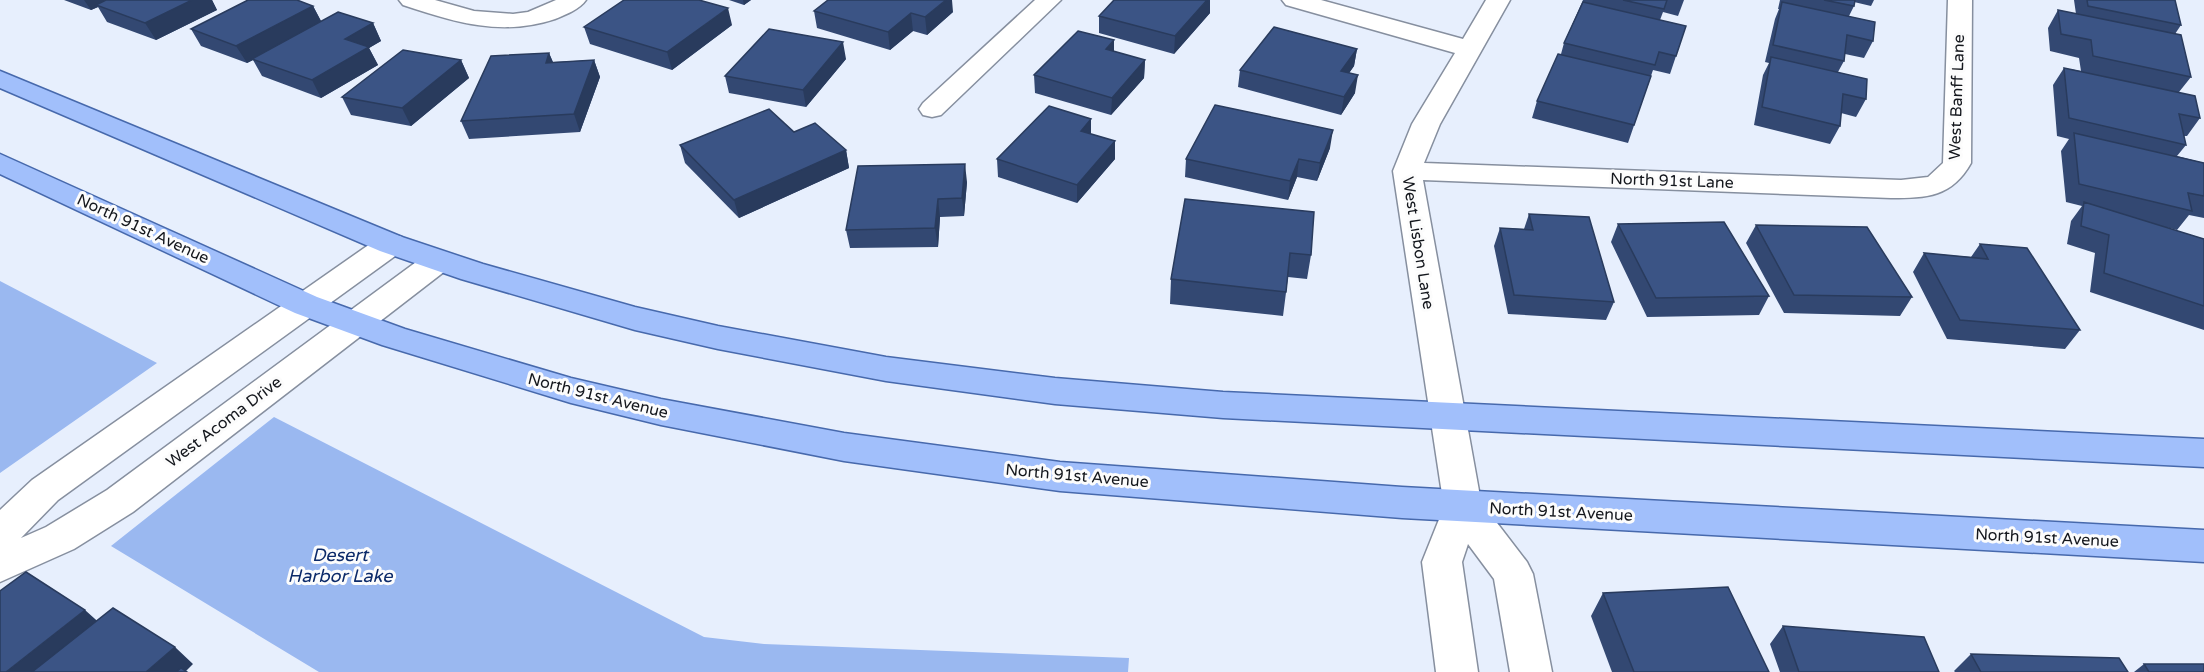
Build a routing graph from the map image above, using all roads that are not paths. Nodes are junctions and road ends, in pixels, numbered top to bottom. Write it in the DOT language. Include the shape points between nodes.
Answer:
graph roads {
  1 [pos="411,0"];
  2 [pos="574,0"];
  3 [pos="1049,0"];
  4 [pos="1294,0"];
  5 [pos="1498,0"];
  6 [pos="1960,0"];
  7 [pos="1470,49"];
  8 [pos="0,79"];
  9 [pos="932,109"];
  10 [pos="0,163"];
  11 [pos="1407,171"];
  12 [pos="1937,184"];
  13 [pos="391,244"];
  14 [pos="438,261"];
  15 [pos="306,305"];
  16 [pos="354,324"];
  17 [pos="1447,417"];
  18 [pos="116,439"];
  19 [pos="2204,453"];
  20 [pos="167,466"];
  21 [pos="1462,507"];
  22 [pos="0,534"];
  23 [pos="2204,546"];
  24 [pos="0,565"];
  25 [pos="1456,672"];
  26 [pos="1531,672"];
  1 -- 2 [label="street" via="469,19 498,23 550,13"];
  3 -- 9 [label="street"];
  4 -- 7 [label="street"];
  5 -- 7 [label="street, West Lisbon Lane"];
  6 -- 12 [label="street, West Banff Lane" via="1957,163 1952,176"];
  7 -- 11 [label="street, West Lisbon Lane" via="1426,124"];
  8 -- 13 [label="main road"];
  10 -- 15 [label="main road, North 91st Avenue"];
  11 -- 12 [label="street, North 91st Lane" via="1891,189"];
  11 -- 17 [label="street, West Lisbon Lane"];
  13 -- 14 [label="main road"];
  13 -- 15 [label="street"];
  14 -- 16 [label="street, West Acoma Drive"];
  14 -- 17 [label="main road" via="626,317 784,352 869,366 1141,399"];
  15 -- 16 [label="main road, North 91st Avenue"];
  15 -- 18 [label="street"];
  16 -- 20 [label="street, West Acoma Drive"];
  16 -- 21 [label="main road, North 91st Avenue" via="579,393 822,445 1032,474"];
  17 -- 19 [label="main road"];
  17 -- 21 [label="street, West Lisbon Lane"];
  18 -- 20 [label="street"];
  18 -- 22 [label="street" via="45,490"];
  20 -- 24 [label="street, West Acoma Drive" via="79,527"];
  21 -- 23 [label="main road, North 91st Avenue"];
  21 -- 25 [label="street, West Lisbon Lane" via="1442,562"];
  21 -- 26 [label="street, West Lisbon Lane" via="1513,574"];
}
